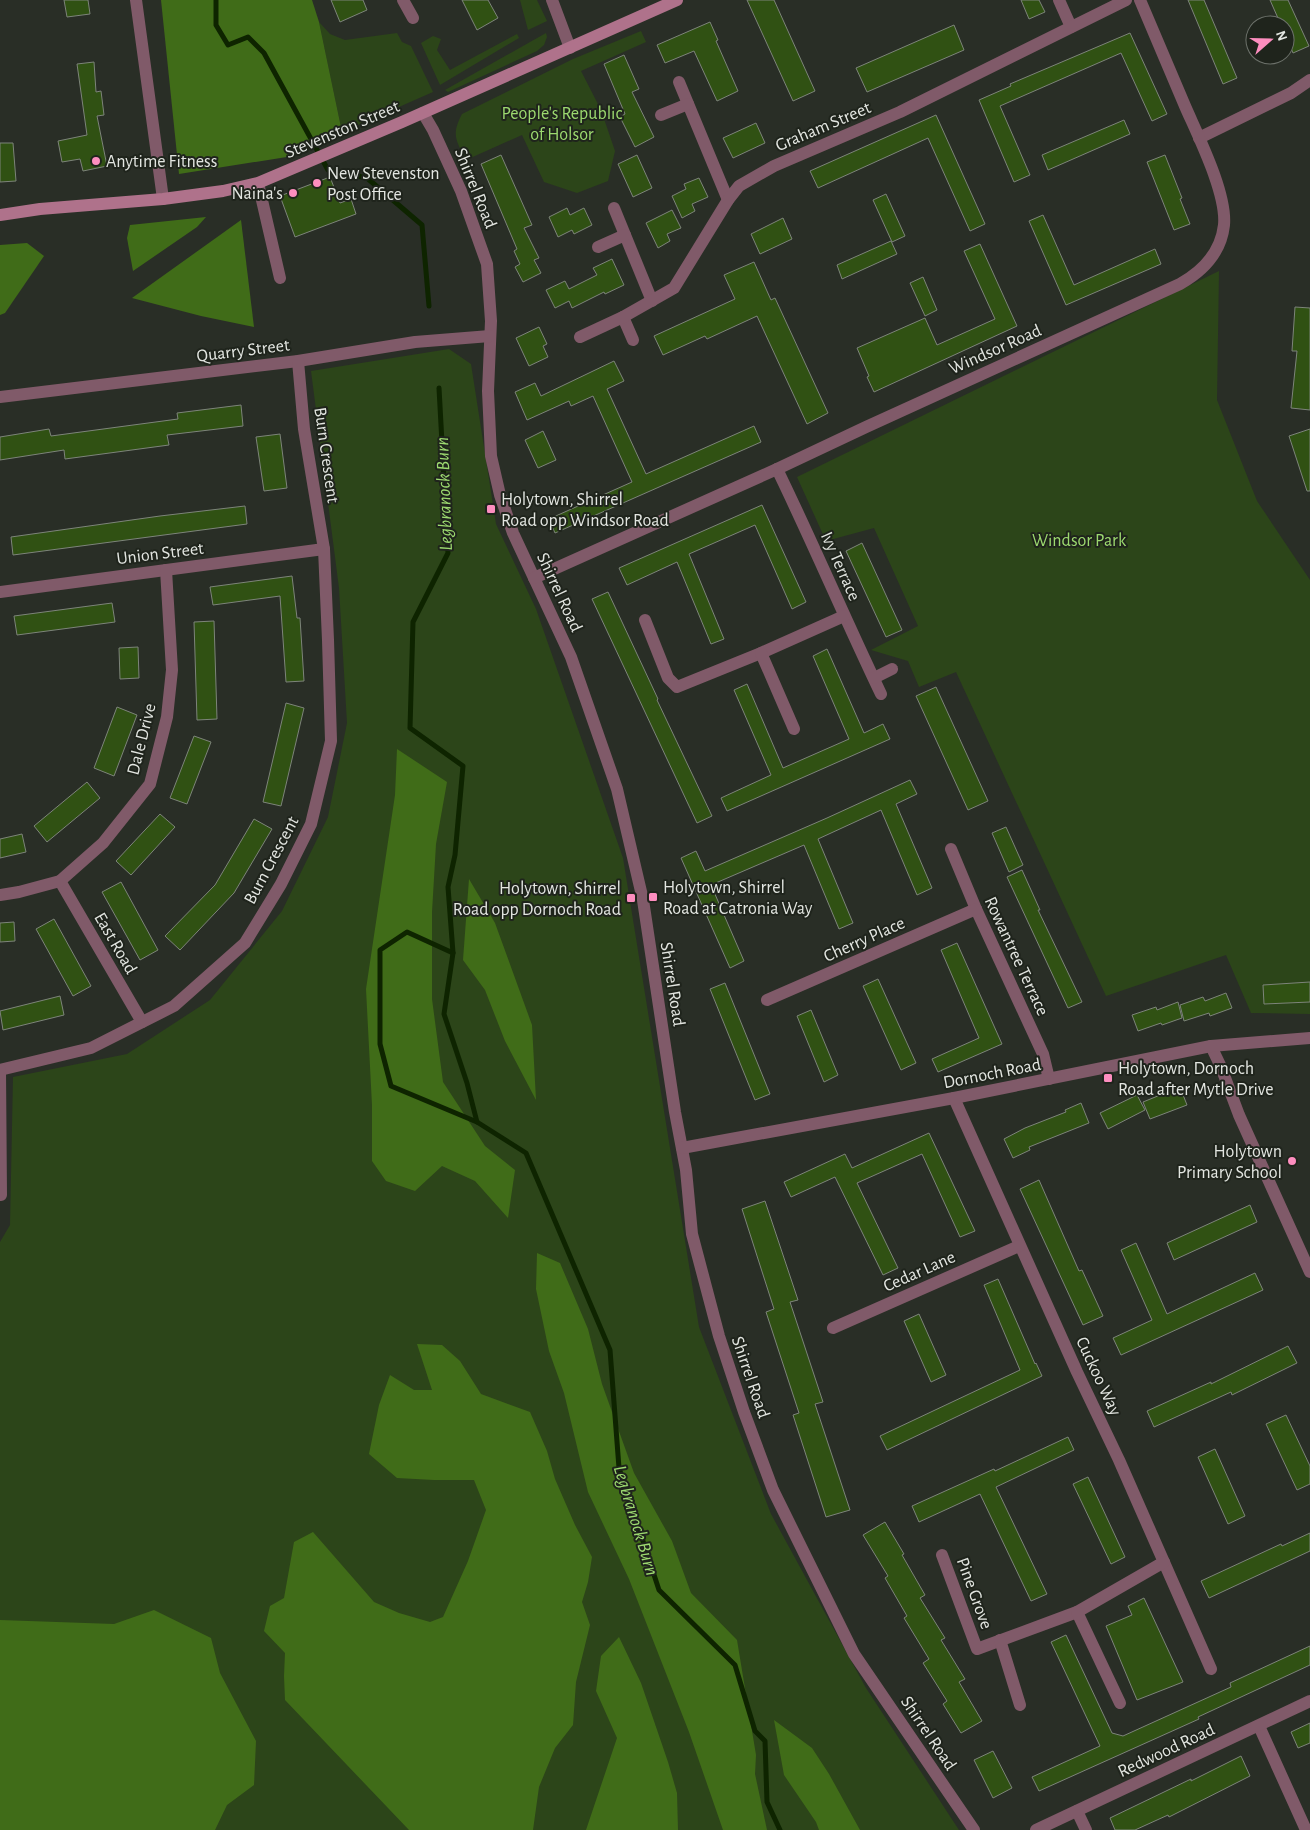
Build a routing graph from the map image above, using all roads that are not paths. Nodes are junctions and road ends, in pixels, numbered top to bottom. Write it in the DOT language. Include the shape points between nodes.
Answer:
graph roads {
  1 [pos="136,0"];
  2 [pos="403,0"];
  3 [pos="552,0"];
  4 [pos="677,0"];
  5 [pos="1059,0"];
  6 [pos="1126,0"];
  7 [pos="1140,0"];
  8 [pos="413,18"];
  9 [pos="1071,27"];
  10 [pos="570,48"];
  11 [pos="1310,80"];
  12 [pos="679,82"];
  13 [pos="688,104"];
  14 [pos="423,113"];
  15 [pos="661,115"];
  16 [pos="1199,138"];
  17 [pos="258,182"];
  18 [pos="162,199"];
  19 [pos="728,200"];
  20 [pos="614,208"];
  21 [pos="0,215"];
  22 [pos="625,235"];
  23 [pos="598,247"];
  24 [pos="280,278"];
  25 [pos="652,301"];
  26 [pos="623,317"];
  27 [pos="490,336"];
  28 [pos="580,337"];
  29 [pos="633,340"];
  30 [pos="298,361"];
  31 [pos="0,397"];
  32 [pos="777,469"];
  33 [pos="324,549"];
  34 [pos="166,570"];
  35 [pos="534,578"];
  36 [pos="0,592"];
  37 [pos="844,616"];
  38 [pos="645,620"];
  39 [pos="761,653"];
  40 [pos="892,669"];
  41 [pos="874,678"];
  42 [pos="881,694"];
  43 [pos="794,729"];
  44 [pos="951,849"];
  45 [pos="60,881"];
  46 [pos="0,895"];
  47 [pos="976,909"];
  48 [pos="767,1000"];
  49 [pos="142,1022"];
  50 [pos="1310,1038"];
  51 [pos="1211,1046"];
  52 [pos="0,1070"];
  53 [pos="1049,1079"];
  54 [pos="954,1098"];
  55 [pos="682,1148"];
  56 [pos="0,1195"];
  57 [pos="1020,1246"];
  58 [pos="1310,1272"];
  59 [pos="833,1328"];
  60 [pos="942,1555"];
  61 [pos="1164,1562"];
  62 [pos="1077,1612"];
  63 [pos="1000,1640"];
  64 [pos="1211,1669"];
  65 [pos="1310,1701"];
  66 [pos="1120,1703"];
  67 [pos="1020,1705"];
  68 [pos="1259,1726"];
  69 [pos="1077,1811"];
  70 [pos="974,1830"];
  71 [pos="1036,1830"];
  72 [pos="1086,1830"];
  73 [pos="1306,1830"];
  1 -- 18 [label="street"];
  2 -- 8 [label="street"];
  3 -- 10 [label="street"];
  4 -- 10 [label="main road, Stevenston Street"];
  5 -- 9 [label="street"];
  6 -- 9 [label="street, Graham Street"];
  7 -- 16 [label="street, Windsor Road"];
  9 -- 19 [label="street, Graham Street" via="900,112 774,166 739,186"];
  10 -- 14 [label="main road, Stevenston Street"];
  11 -- 16 [label="street" via="1291,93"];
  12 -- 13 [label="street"];
  13 -- 15 [label="street"];
  13 -- 19 [label="street"];
  14 -- 17 [label="main road, Stevenston Street"];
  14 -- 27 [label="street, Shirrel Road" via="461,191 487,264"];
  16 -- 32 [label="street, Windsor Road" via="1223,200 1224,225 1211,260 1193,277"];
  17 -- 18 [label="main road, Stevenston Street" via="223,191"];
  17 -- 24 [label="street"];
  18 -- 21 [label="main road, Stevenston Street"];
  19 -- 25 [label="street, Graham Street" via="674,288"];
  20 -- 22 [label="street"];
  22 -- 23 [label="street"];
  22 -- 25 [label="street"];
  25 -- 26 [label="street, Graham Street"];
  26 -- 28 [label="street, Graham Street"];
  26 -- 29 [label="street"];
  27 -- 30 [label="street, Quarry Street" via="416,342"];
  27 -- 35 [label="street, Shirrel Road" via="491,456 513,533"];
  30 -- 31 [label="street, Quarry Street"];
  30 -- 33 [label="street, Burn Crescent" via="304,429"];
  32 -- 35 [label="street, Windsor Road"];
  32 -- 37 [label="street, Ivy Terrace"];
  33 -- 34 [label="street, Union Street"];
  33 -- 49 [label="street, Burn Crescent" via="331,741 312,824 281,884 245,942 174,1006"];
  34 -- 36 [label="street, Union Street"];
  34 -- 45 [label="street, Dale Drive" via="172,670 167,717 150,784 103,843"];
  35 -- 55 [label="street, Shirrel Road" via="571,657 617,789 643,900"];
  37 -- 39 [label="street"];
  37 -- 41 [label="street, Ivy Terrace"];
  38 -- 39 [label="street" via="668,678 677,688"];
  39 -- 43 [label="street"];
  40 -- 41 [label="street"];
  41 -- 42 [label="street, Ivy Terrace"];
  44 -- 47 [label="street, Rowantree Terrace"];
  45 -- 46 [label="street, Dale Drive"];
  45 -- 49 [label="street, East Road"];
  47 -- 48 [label="street, Cherry Place"];
  47 -- 53 [label="street, Rowantree Terrace" via="1043,1054"];
  49 -- 52 [label="street, Burn Crescent" via="91,1048"];
  50 -- 51 [label="street, Dornoch Road"];
  51 -- 53 [label="street, Dornoch Road"];
  51 -- 58 [label="street"];
  52 -- 56 [label="street"];
  53 -- 54 [label="street, Dornoch Road"];
  54 -- 55 [label="street, Dornoch Road"];
  54 -- 57 [label="street, Cuckoo Way"];
  55 -- 70 [label="street, Shirrel Road" via="692,1234 719,1336 773,1490 854,1654"];
  57 -- 59 [label="street, Cedar Lane"];
  57 -- 61 [label="street, Cuckoo Way"];
  60 -- 63 [label="street, Pine Grove" via="976,1648"];
  61 -- 62 [label="street, Pine Grove"];
  61 -- 64 [label="street, Cuckoo Way"];
  62 -- 63 [label="street, Pine Grove"];
  62 -- 66 [label="street"];
  63 -- 67 [label="street, Pine Grove"];
  65 -- 68 [label="street, Redwood Road"];
  68 -- 69 [label="street, Redwood Road"];
  68 -- 73 [label="street"];
  69 -- 71 [label="street, Redwood Road"];
  69 -- 72 [label="street"];
}
